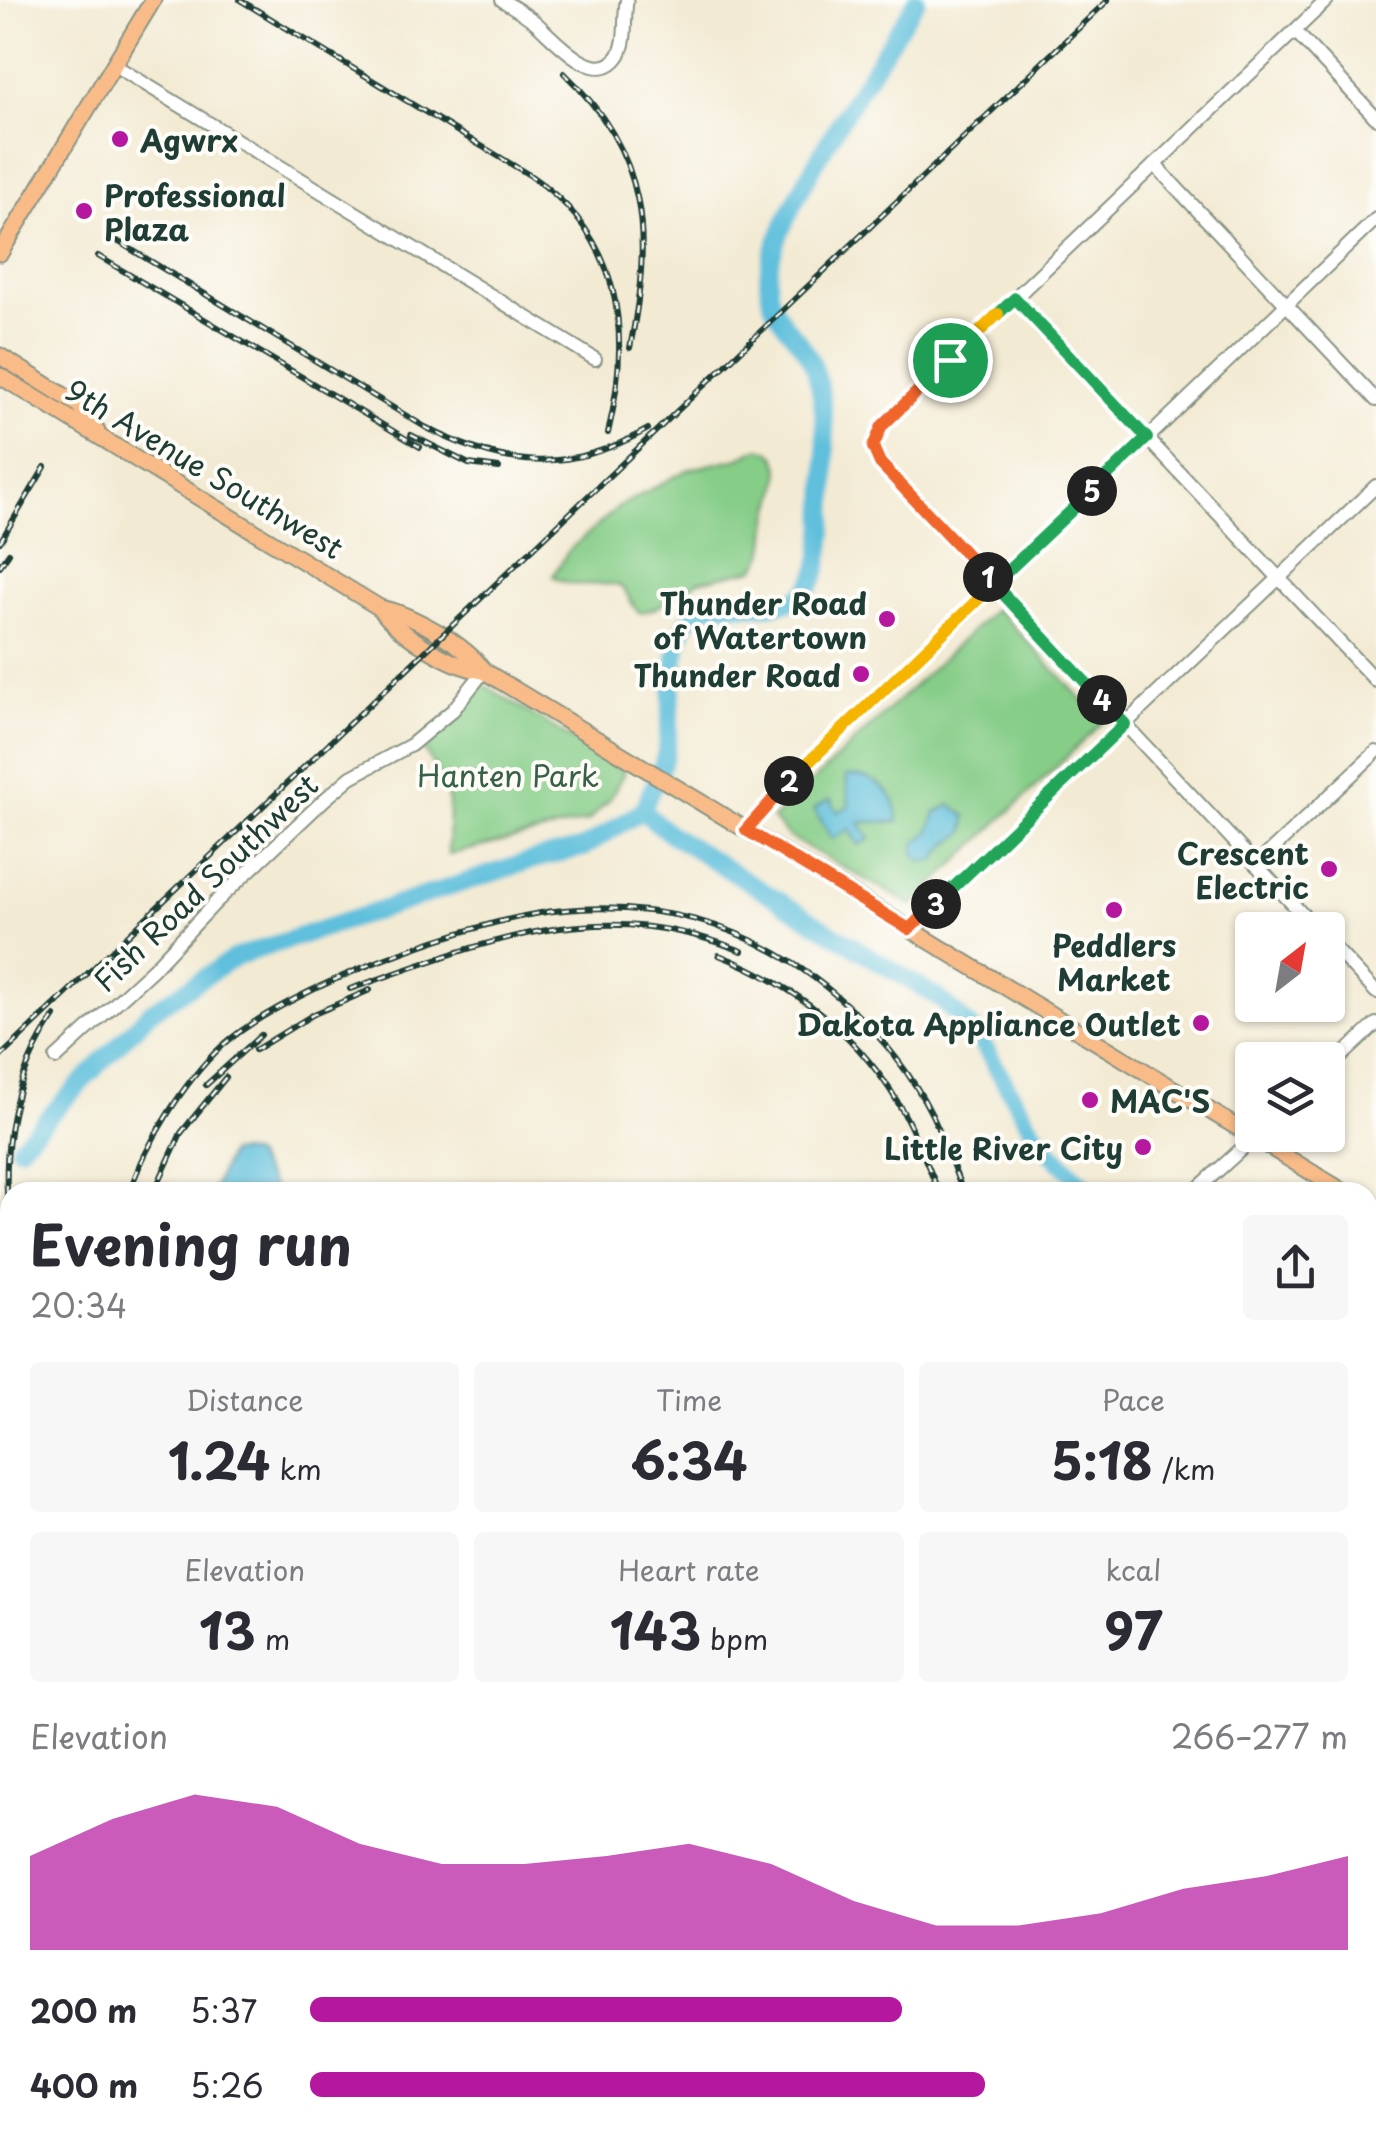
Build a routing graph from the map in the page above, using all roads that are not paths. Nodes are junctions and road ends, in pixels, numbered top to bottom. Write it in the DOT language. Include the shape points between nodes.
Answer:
graph roads {
  1 [pos="154,0"];
  2 [pos="502,0"];
  3 [pos="627,0"];
  4 [pos="1327,0"];
  5 [pos="1295,31"];
  6 [pos="114,65"];
  7 [pos="1376,118"];
  8 [pos="1155,165"];
  9 [pos="1376,219"];
  10 [pos="0,254"];
  11 [pos="1015,298"];
  12 [pos="1287,304"];
  13 [pos="0,356"];
  14 [pos="595,359"];
  15 [pos="0,376"];
  16 [pos="1376,400"];
  17 [pos="103,438"];
  18 [pos="1147,438"];
  19 [pos="1376,486"];
  20 [pos="1280,579"];
  21 [pos="994,584"];
  22 [pos="484,671"];
  23 [pos="1376,681"];
  24 [pos="1125,724"];
  25 [pos="1376,752"];
  26 [pos="746,830"];
  27 [pos="1256,865"];
  28 [pos="1300,912"];
  29 [pos="909,929"];
  30 [pos="1345,959"];
  31 [pos="1376,992"];
  32 [pos="1376,1024"];
  33 [pos="1345,1053"];
  34 [pos="56,1058"];
  35 [pos="1235,1124"];
  36 [pos="1239,1152"];
  37 [pos="1280,1152"];
  38 [pos="1205,1182"];
  39 [pos="1328,1182"];
  1 -- 6 [label="main road"];
  2 -- 3 [label="street" via="582,62 602,66 616,59 623,44"];
  4 -- 5 [label="street"];
  5 -- 7 [label="street"];
  5 -- 8 [label="street"];
  6 -- 10 [label="main road"];
  6 -- 14 [label="street"];
  8 -- 11 [label="street"];
  8 -- 12 [label="street"];
  9 -- 12 [label="street"];
  11 -- 18 [label="street"];
  11 -- 21 [label="street" via="874,440 880,463"];
  12 -- 16 [label="street"];
  12 -- 18 [label="street"];
  13 -- 17 [label="main road" via="79,405"];
  15 -- 17 [label="main road, 9th Avenue Southwest"];
  17 -- 22 [label="main road, 9th Avenue Southwest" via="380,608 392,625 466,670"];
  18 -- 20 [label="street"];
  18 -- 21 [label="street"];
  19 -- 20 [label="street"];
  20 -- 23 [label="street"];
  20 -- 24 [label="street"];
  21 -- 24 [label="street"];
  21 -- 26 [label="street" via="776,793"];
  22 -- 26 [label="main road, 9th Avenue Southwest"];
  22 -- 34 [label="street, Fish Road Southwest" via="453,710 411,744 324,800"];
  24 -- 27 [label="street"];
  24 -- 29 [label="street"];
  25 -- 27 [label="street"];
  26 -- 29 [label="main road, 9th Avenue Southwest"];
  27 -- 28 [label="street"];
  29 -- 35 [label="main road, 9th Avenue Southwest"];
  30 -- 31 [label="street"];
  32 -- 33 [label="street"];
  36 -- 38 [label="street"];
  37 -- 39 [label="main road, 9th Avenue Southwest"];
}
